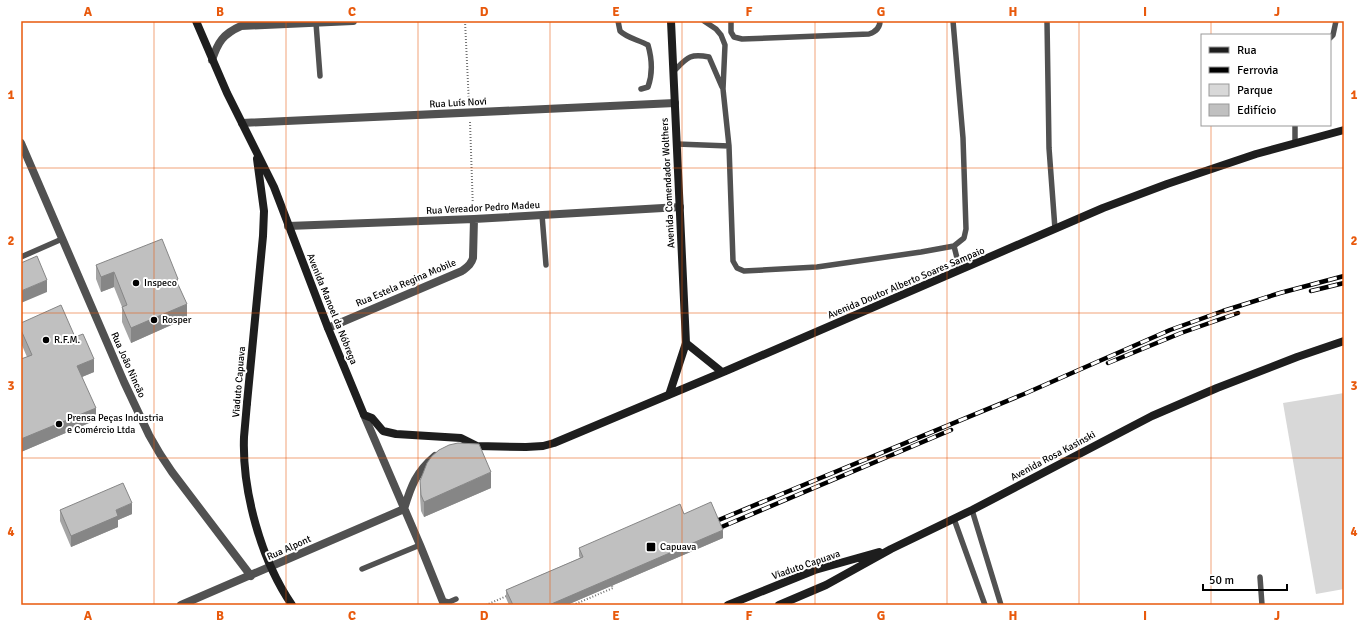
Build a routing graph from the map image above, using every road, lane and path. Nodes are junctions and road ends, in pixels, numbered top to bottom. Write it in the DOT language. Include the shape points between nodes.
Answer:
graph roads {
  1 [pos="196,21"];
  2 [pos="353,21"];
  3 [pos="618,21"];
  4 [pos="671,21"];
  5 [pos="704,21"];
  6 [pos="731,21"];
  7 [pos="880,21"];
  8 [pos="953,21"];
  9 [pos="1047,21"];
  10 [pos="1336,21"];
  11 [pos="316,23"];
  12 [pos="1331,37"];
  13 [pos="212,60"];
  14 [pos="673,72"];
  15 [pos="320,76"];
  16 [pos="641,89"];
  17 [pos="723,89"];
  18 [pos="675,103"];
  19 [pos="242,123"];
  20 [pos="1295,126"];
  21 [pos="1344,130"];
  22 [pos="21,143"];
  23 [pos="1295,143"];
  24 [pos="677,144"];
  25 [pos="729,146"];
  26 [pos="256,152"];
  27 [pos="680,206"];
  28 [pos="542,215"];
  29 [pos="474,219"];
  30 [pos="288,226"];
  31 [pos="1055,229"];
  32 [pos="62,239"];
  33 [pos="954,246"];
  34 [pos="21,257"];
  35 [pos="546,265"];
  36 [pos="960,270"];
  37 [pos="328,328"];
  38 [pos="1344,341"];
  39 [pos="686,343"];
  40 [pos="722,372"];
  41 [pos="669,394"];
  42 [pos="364,415"];
  43 [pos="477,446"];
  44 [pos="460,448"];
  45 [pos="441,453"];
  46 [pos="404,509"];
  47 [pos="972,510"];
  48 [pos="954,519"];
  49 [pos="420,545"];
  50 [pos="892,549"];
  51 [pos="362,569"];
  52 [pos="251,576"];
  53 [pos="1260,576"];
  54 [pos="610,582"];
  55 [pos="514,593"];
  56 [pos="456,599"];
  57 [pos="447,603"];
  58 [pos="181,605"];
  59 [pos="292,605"];
  60 [pos="486,605"];
  61 [pos="573,605"];
  62 [pos="728,605"];
  63 [pos="779,605"];
  64 [pos="985,605"];
  65 [pos="1001,605"];
  66 [pos="1262,605"];
  1 -- 13 [label="main road, Avenida Manoel da Nóbrega"];
  2 -- 11 [label="street"];
  3 -- 16 [label="lane" via="620,31 624,35 648,45 652,58 650,81 648,87"];
  4 -- 14 [label="main road, Avenida Comendador Wolthers"];
  5 -- 17 [label="lane" via="721,35 724,45"];
  6 -- 7 [label="lane" via="731,32 734,37 742,39 869,34 875,32"];
  8 -- 33 [label="lane" via="963,138 966,229 964,238"];
  9 -- 31 [label="lane"];
  10 -- 12 [label="lane"];
  11 -- 13 [label="street" via="241,26 224,36"];
  11 -- 15 [label="lane"];
  13 -- 19 [label="main road, Avenida Manoel da Nóbrega"];
  14 -- 17 [label="lane" via="686,58 696,55 709,58"];
  14 -- 18 [label="main road, Avenida Comendador Wolthers"];
  17 -- 25 [label="lane"];
  18 -- 19 [label="street, Rua Luís Novi"];
  18 -- 24 [label="main road, Avenida Comendador Wolthers"];
  19 -- 26 [label="main road, Avenida Manoel da Nóbrega"];
  20 -- 23 [label="lane"];
  21 -- 23 [label="main road, Avenida Doutor Alberto Soares Sampaio"];
  22 -- 32 [label="street, Rua João Nincão"];
  23 -- 31 [label="main road, Avenida Doutor Alberto Soares Sampaio" via="1167,184"];
  24 -- 25 [label="lane"];
  24 -- 27 [label="main road, Avenida Comendador Wolthers"];
  25 -- 33 [label="lane" via="733,261 737,268 744,271 817,267"];
  26 -- 30 [label="main road, Avenida Manoel da Nóbrega" via="274,187"];
  26 -- 59 [label="main road, Viaduto Capuava, bridge" via="264,211 244,438 245,464 251,505 269,565"];
  27 -- 28 [label="street, Rua Vereador Pedro Madeu"];
  27 -- 39 [label="main road, Avenida Comendador Wolthers"];
  28 -- 29 [label="street, Rua Vereador Pedro Madeu"];
  28 -- 35 [label="lane"];
  29 -- 30 [label="street, Rua Vereador Pedro Madeu"];
  29 -- 37 [label="street, Rua Estela Regina Mobile" via="473,258 462,271"];
  30 -- 37 [label="main road, Avenida Manoel da Nóbrega"];
  31 -- 36 [label="main road, Avenida Doutor Alberto Soares Sampaio"];
  32 -- 34 [label="lane"];
  32 -- 52 [label="street, Rua João Nincão" via="149,435 172,472"];
  33 -- 36 [label="lane"];
  36 -- 40 [label="main road, Avenida Doutor Alberto Soares Sampaio"];
  37 -- 42 [label="main road, Avenida Manoel da Nóbrega"];
  38 -- 47 [label="main road, Avenida Rosa Kasinski" via="1217,388 1152,416"];
  39 -- 40 [label="main road"];
  39 -- 41 [label="main road, Avenida Comendador Wolthers"];
  40 -- 41 [label="main road, Avenida Doutor Alberto Soares Sampaio"];
  41 -- 43 [label="main road, Avenida Doutor Alberto Soares Sampaio" via="543,446"];
  42 -- 43 [label="main road, Avenida Doutor Alberto Soares Sampaio" via="372,418 383,431 460,438"];
  42 -- 46 [label="street, Avenida Manoel da Nóbrega"];
  43 -- 44 [label="street, Avenida Doutor Alberto Soares Sampaio"];
  45 -- 46 [label="street" via="423,466 414,480"];
  46 -- 49 [label="street, Avenida Manoel da Nóbrega"];
  46 -- 52 [label="street, Rua Alpont"];
  47 -- 48 [label="main road, Avenida Rosa Kasinski"];
  47 -- 65 [label="lane"];
  48 -- 50 [label="main road, Avenida Rosa Kasinski"];
  48 -- 64 [label="lane"];
  49 -- 51 [label="lane"];
  49 -- 57 [label="street, Avenida Manoel da Nóbrega" via="443,602"];
  50 -- 62 [label="main road, Viaduto Capuava" via="815,570"];
  50 -- 63 [label="main road, Avenida Rosa Kasinski" via="826,585"];
  52 -- 58 [label="street, Rua Alpont"];
  53 -- 66 [label="lane"];
  54 -- 61 [label="path" via="613,588"];
  55 -- 60 [label="path"];
  56 -- 57 [label="lane"];
}
